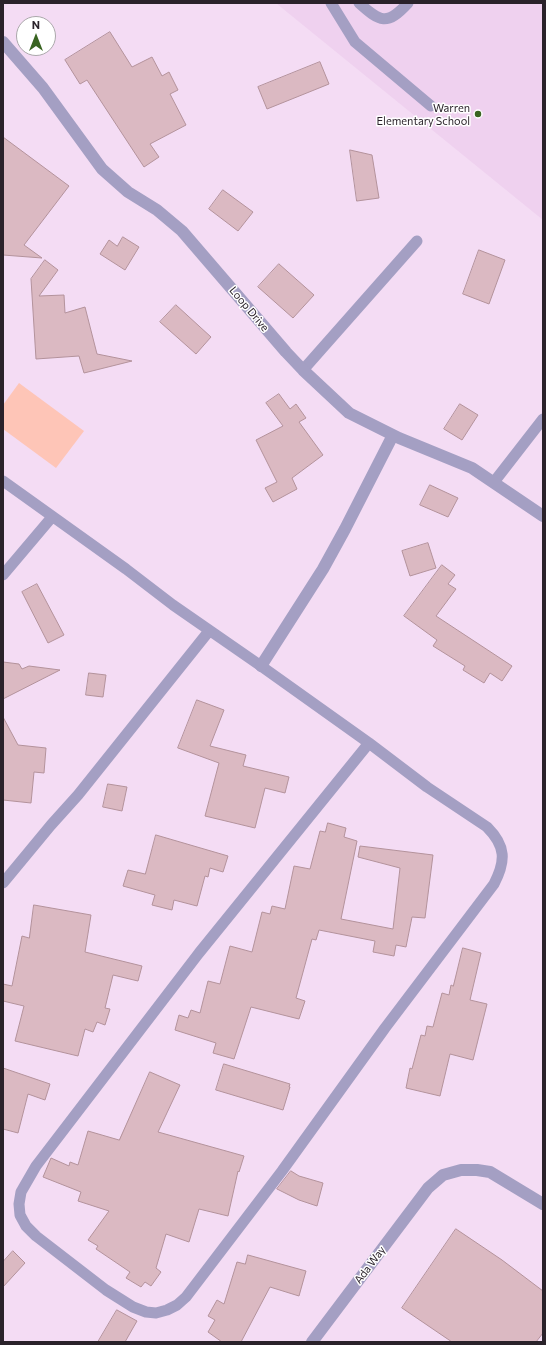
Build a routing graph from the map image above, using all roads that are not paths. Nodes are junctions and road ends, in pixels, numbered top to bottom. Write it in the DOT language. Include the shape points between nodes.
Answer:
graph roads {
  1 [pos="331,3"];
  2 [pos="359,3"];
  3 [pos="408,3"];
  4 [pos="3,42"];
  5 [pos="431,106"];
  6 [pos="417,241"];
  7 [pos="303,370"];
  8 [pos="543,419"];
  9 [pos="393,435"];
  10 [pos="3,481"];
  11 [pos="494,482"];
  12 [pos="543,516"];
  13 [pos="52,517"];
  14 [pos="3,575"];
  15 [pos="209,631"];
  16 [pos="261,666"];
  17 [pos="369,743"];
  18 [pos="3,883"];
  19 [pos="543,1204"];
  20 [pos="312,1342"];
  1 -- 5 [label="lane" via="355,42"];
  2 -- 3 [label="lane" via="373,15 391,18"];
  4 -- 7 [label="street, Loop Drive" via="43,88 102,169 128,192 182,231"];
  6 -- 7 [label="lane"];
  7 -- 9 [label="street, Loop Drive" via="350,413"];
  8 -- 11 [label="lane"];
  9 -- 11 [label="street, Loop Drive" via="464,464"];
  9 -- 16 [label="street" via="330,556"];
  10 -- 13 [label="lane"];
  11 -- 12 [label="street, Loop Drive"];
  13 -- 14 [label="lane"];
  13 -- 15 [label="lane"];
  15 -- 16 [label="lane"];
  15 -- 18 [label="lane" via="78,795"];
  16 -- 17 [label="lane"];
  17 -- 17 [label="lane" via="427,787 487,827 499,840 503,861 500,872 494,884 385,1028 282,1171 186,1297 177,1305 156,1313 133,1307 106,1290 26,1226 20,1215 22,1192 36,1166 74,1114 199,953"];
  19 -- 20 [label="street, Ada Way" via="490,1172 461,1170 443,1175 428,1188"];
}
